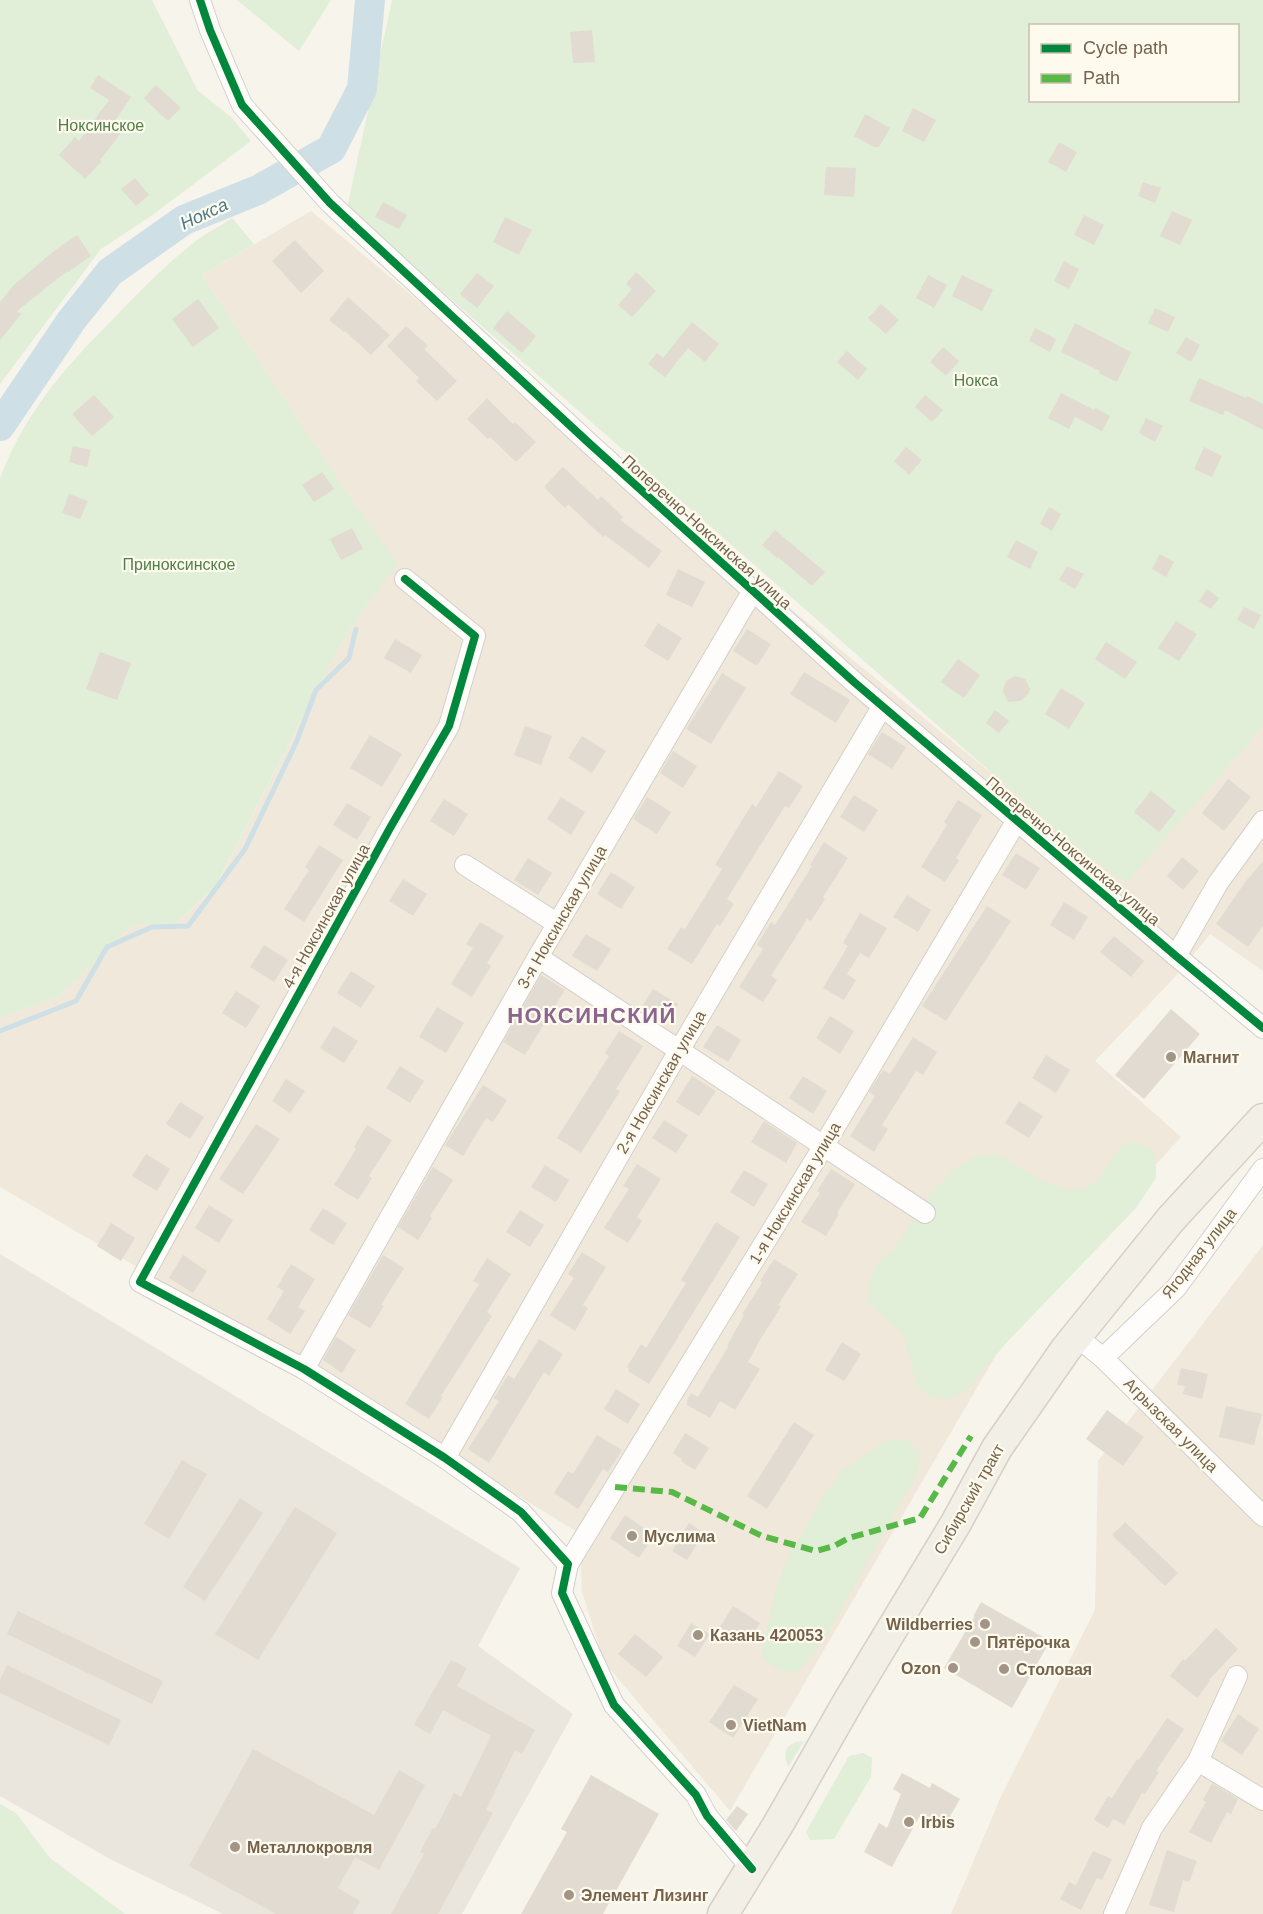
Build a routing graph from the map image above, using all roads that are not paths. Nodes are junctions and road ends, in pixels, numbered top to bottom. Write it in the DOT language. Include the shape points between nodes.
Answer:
graph roads {
  1 [pos="200,0"];
  2 [pos="405,579"];
  3 [pos="752,592"];
  4 [pos="882,707"];
  5 [pos="1017,820"];
  6 [pos="1263,821"];
  7 [pos="465,865"];
  8 [pos="558,924"];
  9 [pos="1176,956"];
  10 [pos="538,957"];
  11 [pos="1263,1028"];
  12 [pos="680,1049"];
  13 [pos="1263,1119"];
  14 [pos="824,1147"];
  15 [pos="1262,1175"];
  16 [pos="925,1213"];
  17 [pos="1076,1336"];
  18 [pos="1103,1358"];
  19 [pos="304,1369"];
  20 [pos="445,1458"];
  21 [pos="1263,1516"];
  22 [pos="568,1564"];
  23 [pos="1237,1676"];
  24 [pos="1198,1761"];
  25 [pos="1263,1800"];
  26 [pos="752,1869"];
  27 [pos="723,1914"];
  28 [pos="1114,1914"];
  1 -- 3 [label="street, Поперечно-Ноксинская улица" via="242,105 271,140 330,203"];
  2 -- 19 [label="street, 4-я Ноксинская улица" via="475,636 449,726 140,1282"];
  3 -- 4 [label="street, Поперечно-Ноксинская улица"];
  3 -- 8 [label="street, 3-я Ноксинская улица"];
  4 -- 5 [label="street, Поперечно-Ноксинская улица"];
  4 -- 12 [label="street, 2-я Ноксинская улица"];
  5 -- 9 [label="street, Поперечно-Ноксинская улица"];
  5 -- 14 [label="street, 1-я Ноксинская улица"];
  6 -- 9 [label="street" via="1218,883"];
  7 -- 8 [label="street"];
  8 -- 10 [label="street, 3-я Ноксинская улица"];
  9 -- 11 [label="street, Поперечно-Ноксинская улица"];
  10 -- 12 [label="street"];
  10 -- 19 [label="street, 3-я Ноксинская улица"];
  12 -- 14 [label="street"];
  12 -- 20 [label="street, 2-я Ноксинская улица"];
  13 -- 17 [label="main road, Сибирский тракт" via="1171,1219"];
  14 -- 16 [label="street"];
  14 -- 22 [label="street, 1-я Ноксинская улица"];
  15 -- 18 [label="street, Ягодная улица" via="1176,1288"];
  17 -- 18 [label="street, Агрызская улица"];
  17 -- 26 [label="main road, Сибирский тракт" via="997,1448"];
  18 -- 21 [label="street, Агрызская улица"];
  19 -- 20 [label="street"];
  20 -- 22 [label="street" via="521,1512"];
  22 -- 26 [label="street" via="562,1593 614,1705 696,1795 707,1816"];
  23 -- 24 [label="street"];
  24 -- 25 [label="street"];
  24 -- 28 [label="street" via="1152,1828"];
  26 -- 27 [label="main road, Сибирский тракт"];
}
